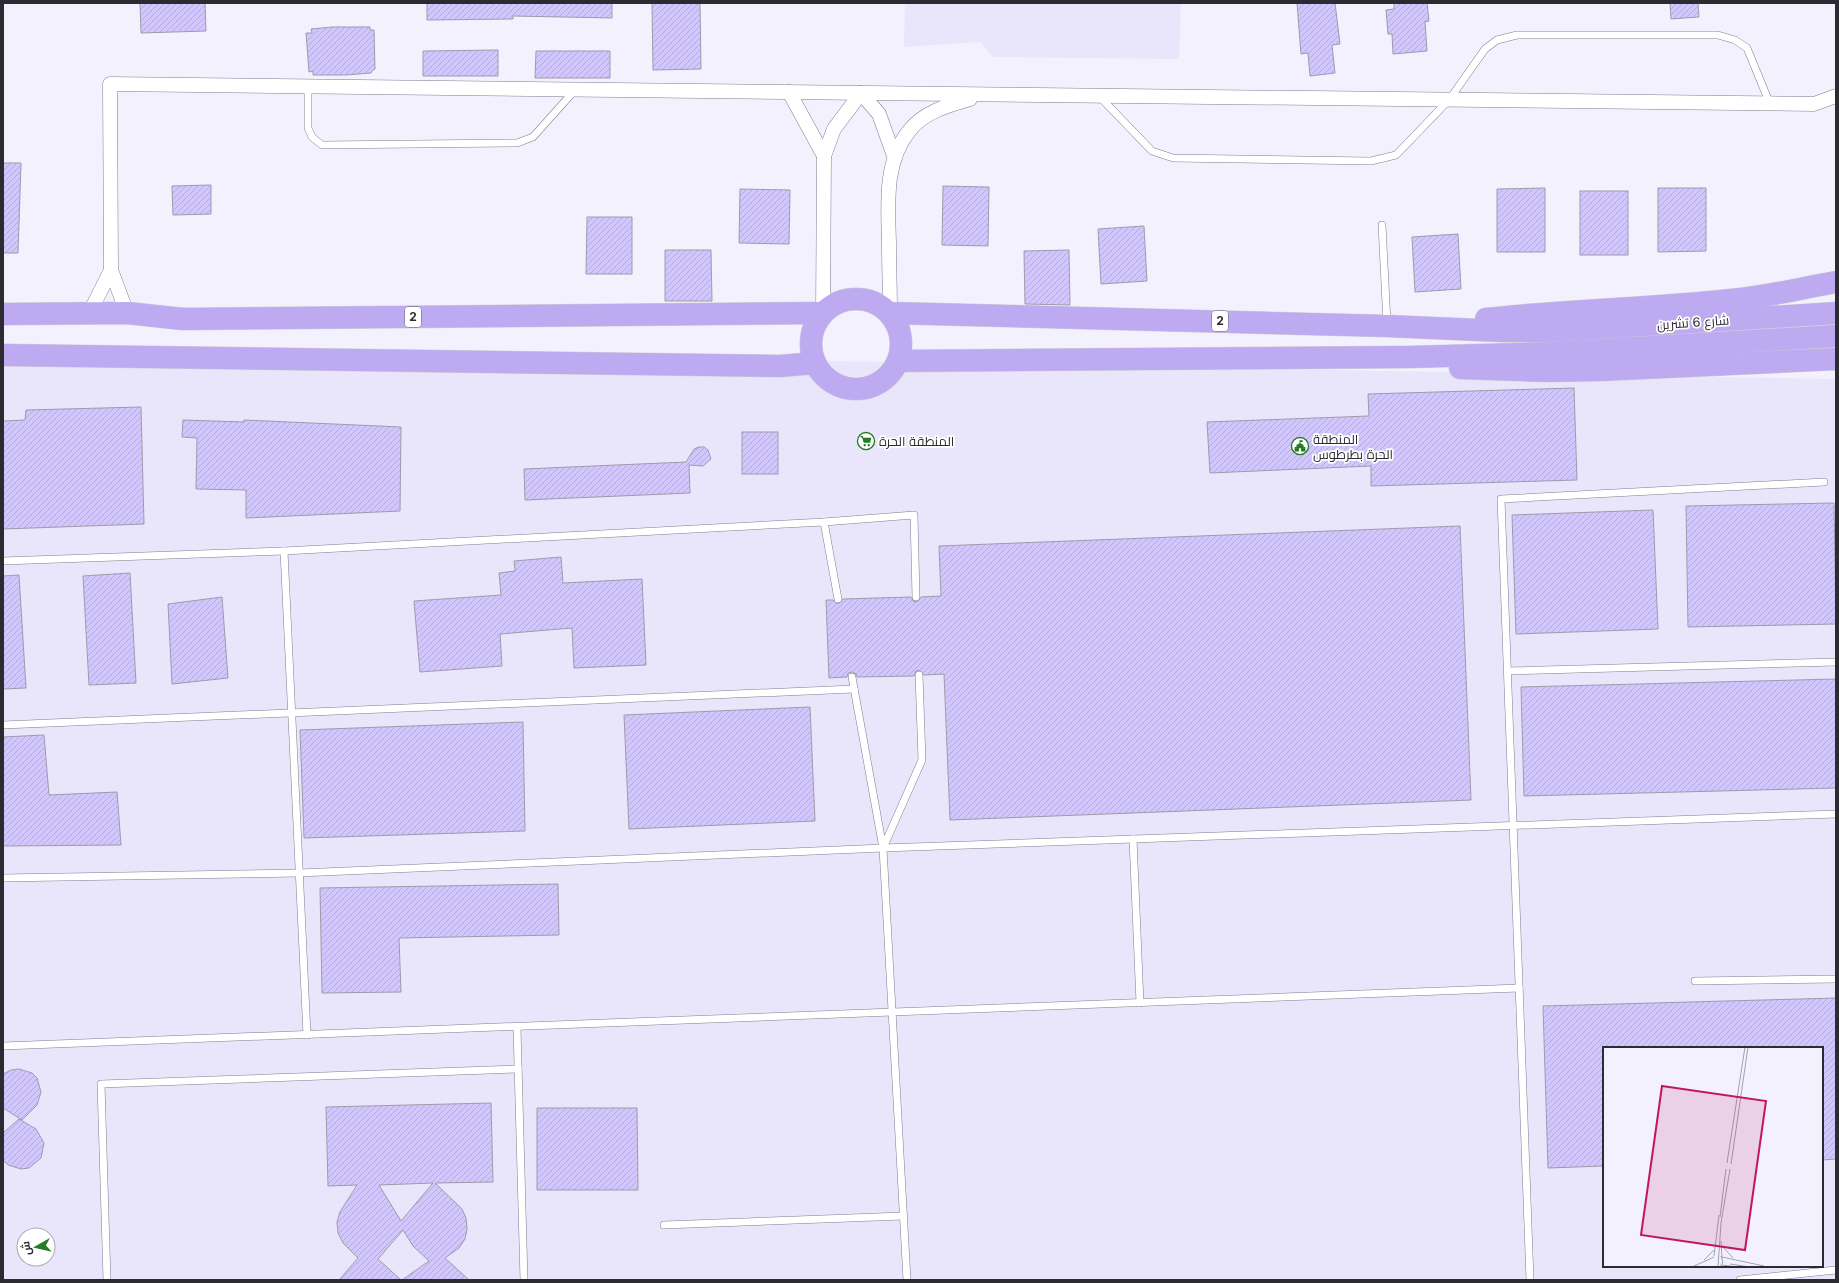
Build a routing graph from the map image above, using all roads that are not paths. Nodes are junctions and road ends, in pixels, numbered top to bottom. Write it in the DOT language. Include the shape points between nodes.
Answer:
graph roads {
  1 [pos="308,87"];
  2 [pos="575,90"];
  3 [pos="789,92"];
  4 [pos="862,93"];
  5 [pos="990,95"];
  6 [pos="1099,96"];
  7 [pos="1836,96"];
  8 [pos="1449,100"];
  9 [pos="1770,104"];
  10 [pos="824,156"];
  11 [pos="894,156"];
  12 [pos="1382,225"];
  13 [pos="111,270"];
  14 [pos="1831,281"];
  15 [pos="127,313"];
  16 [pos="823,313"];
  17 [pos="890,313"];
  18 [pos="1836,313"];
  19 [pos="3,314"];
  20 [pos="89,314"];
  21 [pos="1387,326"];
  22 [pos="1411,327"];
  23 [pos="1836,336"];
  24 [pos="3,355"];
  25 [pos="1410,357"];
  26 [pos="1836,359"];
  27 [pos="898,361"];
  28 [pos="815,363"];
  29 [pos="1824,482"];
  30 [pos="824,522"];
  31 [pos="284,551"];
  32 [pos="3,561"];
  33 [pos="916,597"];
  34 [pos="838,599"];
  35 [pos="1836,662"];
  36 [pos="1508,671"];
  37 [pos="919,675"];
  38 [pos="852,677"];
  39 [pos="854,689"];
  40 [pos="292,714"];
  41 [pos="3,725"];
  42 [pos="1836,814"];
  43 [pos="1513,825"];
  44 [pos="1133,839"];
  45 [pos="883,848"];
  46 [pos="299,872"];
  47 [pos="3,878"];
  48 [pos="1836,979"];
  49 [pos="1695,982"];
  50 [pos="1519,988"];
  51 [pos="1140,1003"];
  52 [pos="892,1012"];
  53 [pos="517,1028"];
  54 [pos="307,1035"];
  55 [pos="3,1046"];
  56 [pos="518,1069"];
  57 [pos="903,1216"];
  58 [pos="664,1225"];
  59 [pos="1836,1270"];
  60 [pos="106,1280"];
  61 [pos="524,1280"];
  62 [pos="907,1280"];
  63 [pos="1530,1280"];
  64 [pos="1740,1280"];
  1 -- 2 [label="street"];
  1 -- 2 [label="lane" via="308,128 312,137 322,145 517,144 533,137"];
  1 -- 13 [label="street" via="110,84"];
  2 -- 3 [label="street"];
  3 -- 4 [label="street"];
  3 -- 10 [label="street"];
  4 -- 5 [label="street"];
  4 -- 10 [label="street" via="834,129"];
  4 -- 11 [label="street" via="879,114"];
  5 -- 6 [label="street"];
  5 -- 11 [label="street" via="955,103 930,113 909,130"];
  6 -- 8 [label="street"];
  6 -- 8 [label="lane" via="1152,151 1173,158 1371,161 1396,155"];
  7 -- 9 [label="street" via="1814,104"];
  8 -- 9 [label="street"];
  8 -- 9 [label="lane" via="1485,49 1497,40 1517,35 1718,35 1735,40 1747,48"];
  10 -- 16 [label="street"];
  11 -- 17 [label="street" via="888,190"];
  12 -- 21 [label="lane"];
  13 -- 15 [label="street"];
  13 -- 20 [label="street"];
  14 -- 22 [label="main road" via="1792,292 1732,300 1553,312"];
  15 -- 16 [label="main road, 2" via="183,320"];
  15 -- 20 [label="main road, 2"];
  16 -- 17 [label="main road" via="837,303 851,298 865,299 878,304"];
  16 -- 28 [label="main road" via="814,328 811,346"];
  17 -- 21 [label="main road, 2"];
  17 -- 27 [label="main road" via="899,328 902,344"];
  18 -- 22 [label="main road, شارع 6 تشرين / 2" via="1550,331"];
  19 -- 20 [label="main road, 2"];
  21 -- 22 [label="main road, 2"];
  23 -- 25 [label="main road, شارع 6 تشرين" via="1551,353"];
  24 -- 28 [label="main road" via="780,366"];
  25 -- 26 [label="main road" via="1438,366 1548,371"];
  25 -- 27 [label="main road, شارع 6 تشرين"];
  27 -- 28 [label="main road" via="891,374 879,384 865,389 850,389 835,384 823,376"];
  29 -- 36 [label="lane" via="1501,500"];
  30 -- 31 [label="lane"];
  30 -- 33 [label="lane" via="914,515"];
  30 -- 34 [label="lane"];
  31 -- 32 [label="lane"];
  31 -- 40 [label="lane"];
  35 -- 36 [label="lane"];
  36 -- 43 [label="lane"];
  37 -- 45 [label="lane" via="922,760"];
  38 -- 39 [label="lane"];
  39 -- 40 [label="lane"];
  39 -- 45 [label="lane"];
  40 -- 41 [label="lane"];
  40 -- 46 [label="lane"];
  42 -- 43 [label="lane"];
  43 -- 44 [label="lane"];
  43 -- 50 [label="lane"];
  44 -- 45 [label="lane"];
  44 -- 51 [label="lane"];
  45 -- 46 [label="lane"];
  45 -- 52 [label="lane"];
  46 -- 47 [label="lane"];
  46 -- 54 [label="lane"];
  48 -- 49 [label="lane"];
  50 -- 51 [label="lane"];
  50 -- 63 [label="lane"];
  51 -- 52 [label="lane"];
  52 -- 53 [label="lane"];
  52 -- 57 [label="lane"];
  53 -- 54 [label="lane"];
  53 -- 56 [label="lane"];
  54 -- 55 [label="lane"];
  56 -- 60 [label="lane" via="101,1084"];
  56 -- 61 [label="lane"];
  57 -- 58 [label="lane"];
  57 -- 62 [label="lane"];
  59 -- 64 [label="lane"];
}
